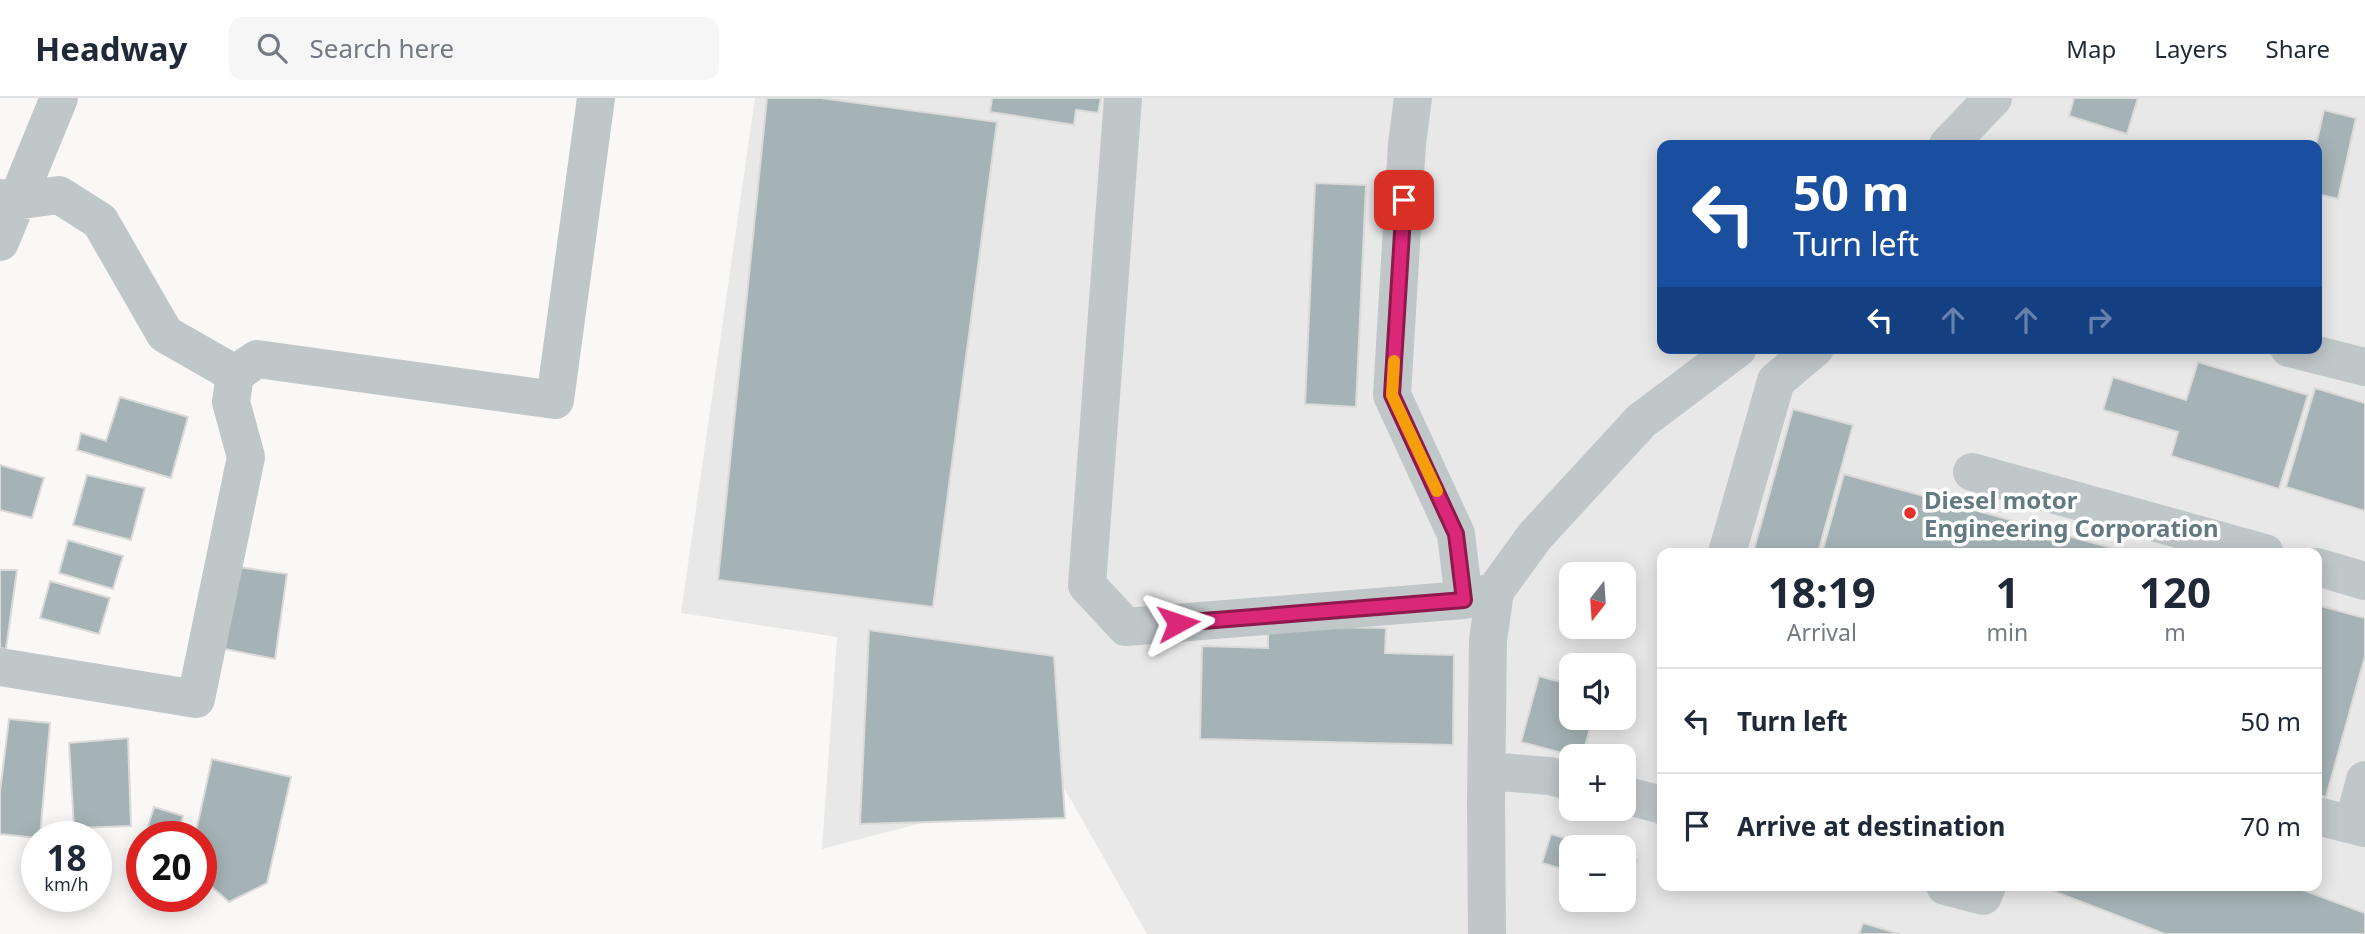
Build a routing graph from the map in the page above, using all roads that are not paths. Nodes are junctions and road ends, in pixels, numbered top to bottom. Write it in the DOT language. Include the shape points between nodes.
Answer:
graph roads {
  1 [pos="59,98"];
  2 [pos="596,98"];
  3 [pos="1123,98"];
  4 [pos="1413,98"];
  5 [pos="1993,98"];
  6 [pos="1953,140"];
  7 [pos="8,199"];
  8 [pos="0,242"];
  9 [pos="1730,354"];
  10 [pos="1808,354"];
  11 [pos="2313,354"];
  12 [pos="2365,367"];
  13 [pos="235,374"];
  14 [pos="1972,472"];
  15 [pos="1728,548"];
  16 [pos="2247,548"];
  17 [pos="2322,568"];
  18 [pos="2365,580"];
  19 [pos="1479,595"];
  20 [pos="0,667"];
  21 [pos="1487,771"];
  22 [pos="1559,778"];
  23 [pos="2365,780"];
  24 [pos="2345,823"];
  25 [pos="1964,891"];
  26 [pos="1985,891"];
  27 [pos="1487,934"];
  1 -- 7 [label="street"];
  2 -- 13 [label="street" via="555,400 257,359"];
  3 -- 19 [label="street" via="1087,585 1126,627"];
  4 -- 19 [label="street" via="1392,395"];
  5 -- 6 [label="street"];
  7 -- 8 [label="street"];
  7 -- 13 [label="street" via="59,195 100,221 164,334"];
  9 -- 19 [label="street" via="1640,421"];
  10 -- 15 [label="street" via="1776,381"];
  11 -- 12 [label="street"];
  13 -- 20 [label="street" via="231,402 246,457 196,699"];
  14 -- 16 [label="street"];
  17 -- 18 [label="street"];
  19 -- 21 [label="street" via="1488,640"];
  21 -- 22 [label="street"];
  21 -- 27 [label="street"];
  23 -- 24 [label="street"];
  25 -- 26 [label="street" via="1983,896"];
}
